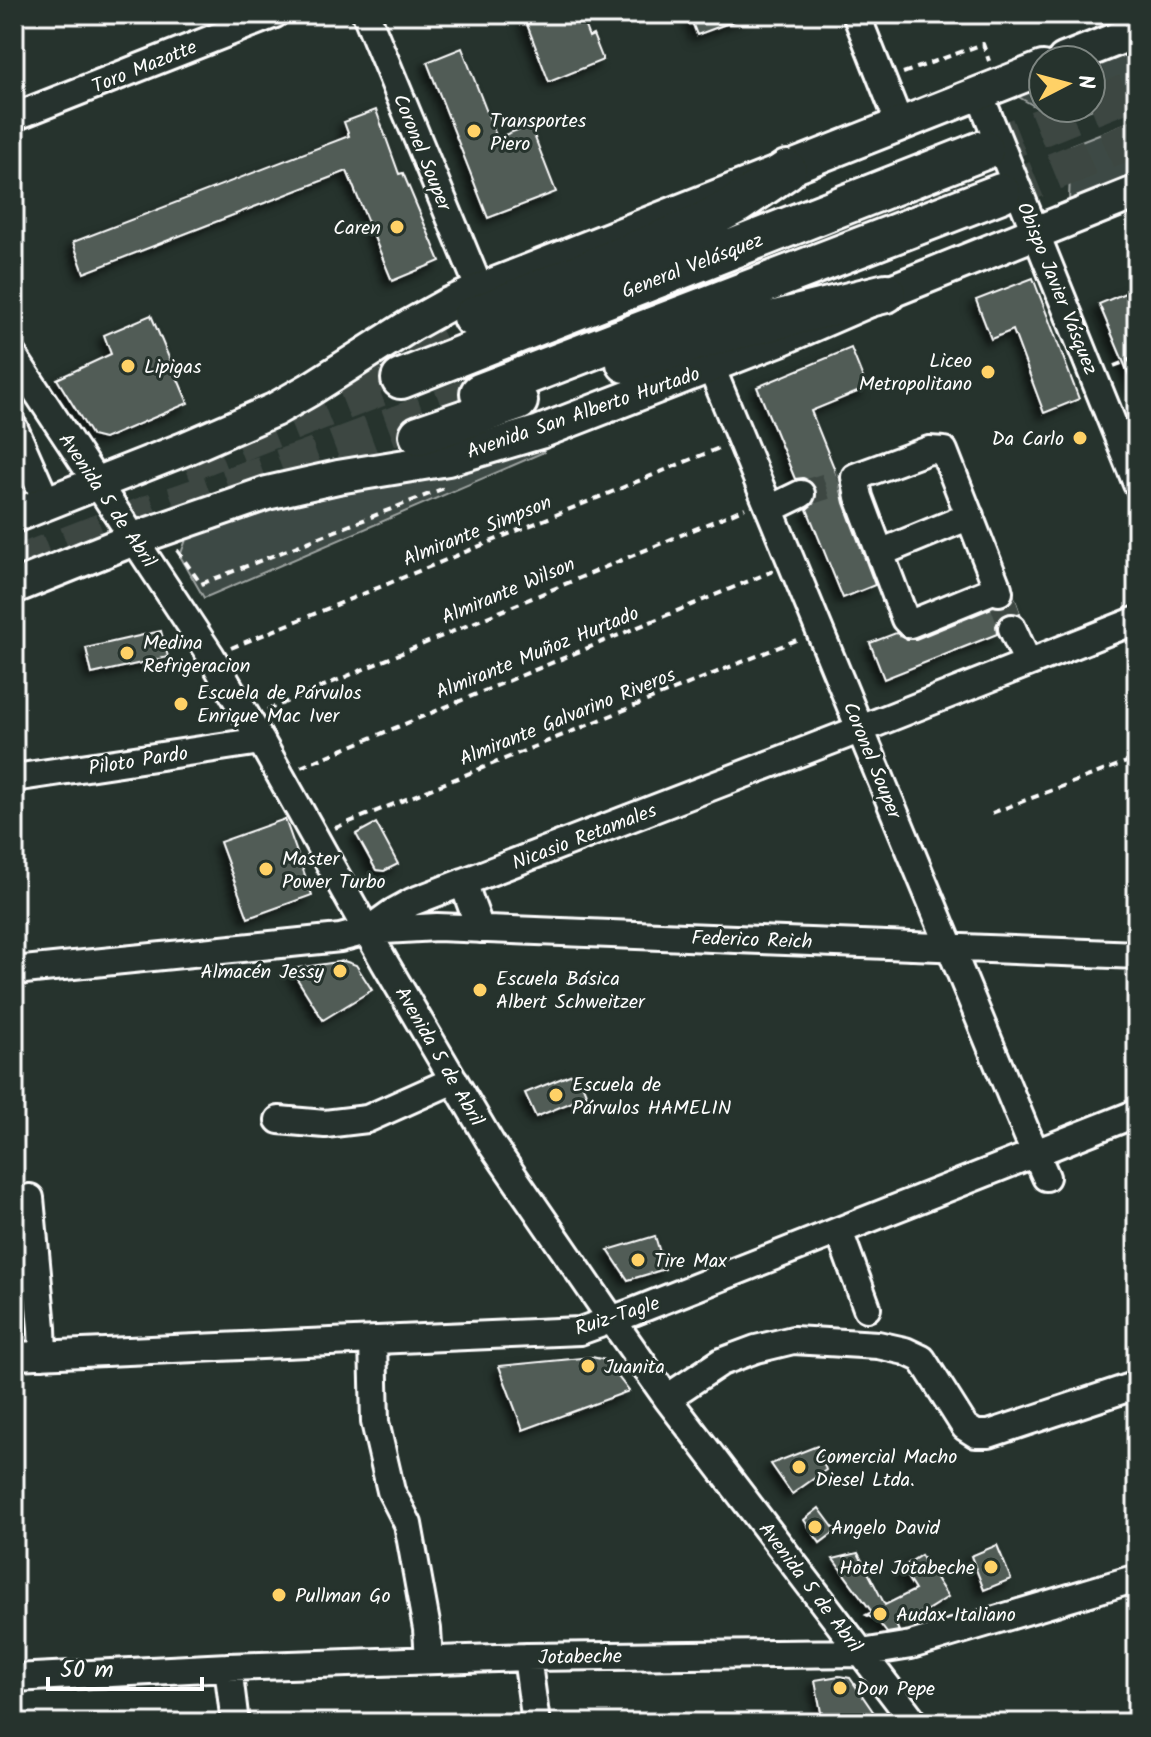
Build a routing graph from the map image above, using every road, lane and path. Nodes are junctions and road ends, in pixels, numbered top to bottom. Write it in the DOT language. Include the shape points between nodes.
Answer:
graph roads {
  1 [pos="275,14"];
  2 [pos="366,14"];
  3 [pos="856,14"];
  4 [pos="1137,31"];
  5 [pos="1104,44"];
  6 [pos="1027,74"];
  7 [pos="882,81"];
  8 [pos="988,90"];
  9 [pos="14,117"];
  10 [pos="900,125"];
  11 [pos="984,150"];
  12 [pos="787,170"];
  13 [pos="1137,192"];
  14 [pos="1001,193"];
  15 [pos="1035,233"];
  16 [pos="886,293"];
  17 [pos="476,303"];
  18 [pos="14,357"];
  19 [pos="711,367"];
  20 [pos="401,379"];
  21 [pos="480,393"];
  22 [pos="24,395"];
  23 [pos="62,431"];
  24 [pos="419,435"];
  25 [pos="17,444"];
  26 [pos="725,445"];
  27 [pos="96,484"];
  28 [pos="1137,484"];
  29 [pos="451,485"];
  30 [pos="801,494"];
  31 [pos="47,503"];
  32 [pos="760,507"];
  33 [pos="14,516"];
  34 [pos="970,516"];
  35 [pos="134,539"];
  36 [pos="177,550"];
  37 [pos="880,553"];
  38 [pos="777,570"];
  39 [pos="14,587"];
  40 [pos="1137,620"];
  41 [pos="1012,628"];
  42 [pos="804,636"];
  43 [pos="241,644"];
  44 [pos="1028,663"];
  45 [pos="278,705"];
  46 [pos="860,729"];
  47 [pos="261,741"];
  48 [pos="1137,758"];
  49 [pos="310,763"];
  50 [pos="14,778"];
  51 [pos="992,813"];
  52 [pos="341,825"];
  53 [pos="463,882"];
  54 [pos="480,929"];
  55 [pos="367,931"];
  56 [pos="950,947"];
  57 [pos="1137,955"];
  58 [pos="14,971"];
  59 [pos="454,1080"];
  60 [pos="1137,1113"];
  61 [pos="279,1120"];
  62 [pos="1041,1165"];
  63 [pos="30,1198"];
  64 [pos="839,1231"];
  65 [pos="867,1308"];
  66 [pos="612,1320"];
  67 [pos="373,1341"];
  68 [pos="43,1355"];
  69 [pos="14,1356"];
  70 [pos="1135,1385"];
  71 [pos="667,1398"];
  72 [pos="1137,1578"];
  73 [pos="862,1653"];
  74 [pos="527,1657"];
  75 [pos="429,1660"];
  76 [pos="228,1667"];
  77 [pos="14,1678"];
  78 [pos="235,1723"];
  79 [pos="536,1723"];
  80 [pos="915,1723"];
  1 -- 9 [label="street, Toro Mazotte"];
  2 -- 17 [label="street, Coronel Souper"];
  3 -- 7 [label="street"];
  4 -- 5 [label="main road"];
  6 -- 8 [label="main road"];
  7 -- 8 [label="path" via="983,44"];
  7 -- 10 [label="street"];
  8 -- 10 [label="main road"];
  8 -- 15 [label="street, Obispo Javier Vásquez"];
  10 -- 12 [label="main road"];
  11 -- 20 [label="highway, General Velásquez"];
  12 -- 17 [label="highway" via="695,226"];
  13 -- 15 [label="main road, Avenida San Alberto Hurtado"];
  14 -- 21 [label="highway"];
  15 -- 16 [label="main road, Avenida San Alberto Hurtado"];
  15 -- 28 [label="street, Obispo Javier Vásquez"];
  16 -- 19 [label="main road, Avenida San Alberto Hurtado"];
  16 -- 24 [label="highway" via="689,342"];
  17 -- 27 [label="main road" via="447,305 274,410"];
  18 -- 22 [label="street, Avenida 5 de Abril"];
  19 -- 32 [label="street, Coronel Souper"];
  19 -- 35 [label="main road, Avenida San Alberto Hurtado" via="501,444 267,493"];
  22 -- 23 [label="street, Avenida 5 de Abril"];
  23 -- 25 [label="street"];
  23 -- 27 [label="street, Avenida 5 de Abril"];
  25 -- 31 [label="street"];
  26 -- 43 [label="path, Almirante Simpson"];
  27 -- 31 [label="main road"];
  27 -- 35 [label="street, Avenida 5 de Abril"];
  29 -- 36 [label="path" via="201,584"];
  30 -- 32 [label="street"];
  31 -- 33 [label="main road"];
  32 -- 45 [label="path, Almirante Wilson"];
  32 -- 46 [label="street, Coronel Souper"];
  34 -- 37 [label="street"];
  34 -- 37 [label="street" via="998,590 910,624"];
  34 -- 37 [label="street" via="944,451 929,450 848,479"];
  35 -- 39 [label="main road, Avenida San Alberto Hurtado"];
  35 -- 47 [label="street, Avenida 5 de Abril"];
  38 -- 49 [label="path, Almirante Muñoz Hurtado"];
  40 -- 44 [label="street, Nicasio Retamales"];
  41 -- 44 [label="street"];
  42 -- 52 [label="path, Almirante Galvarino Riveros"];
  44 -- 46 [label="street, Nicasio Retamales"];
  46 -- 53 [label="street, Nicasio Retamales"];
  46 -- 56 [label="street, Coronel Souper"];
  47 -- 50 [label="street, Piloto Pardo"];
  47 -- 55 [label="street, Avenida 5 de Abril"];
  48 -- 51 [label="path"];
  53 -- 54 [label="street"];
  53 -- 55 [label="street, Nicasio Retamales" via="400,908"];
  54 -- 55 [label="street, Federico Reich"];
  54 -- 56 [label="street, Federico Reich"];
  55 -- 58 [label="street, Nicasio Retamales"];
  55 -- 59 [label="street, Avenida 5 de Abril"];
  56 -- 57 [label="street, Federico Reich"];
  56 -- 62 [label="street, Coronel Souper"];
  59 -- 61 [label="street" via="367,1119 325,1124"];
  59 -- 66 [label="street, Avenida 5 de Abril" via="492,1145"];
  60 -- 62 [label="street, Ruiz-Tagle"];
  62 -- 64 [label="street, Ruiz-Tagle"];
  63 -- 68 [label="street"];
  64 -- 65 [label="street"];
  64 -- 66 [label="street, Ruiz-Tagle"];
  66 -- 67 [label="street, Ruiz-Tagle" via="570,1332"];
  66 -- 71 [label="street, Avenida 5 de Abril"];
  67 -- 68 [label="street, Ruiz-Tagle"];
  67 -- 75 [label="street" via="375,1422 391,1491 408,1524"];
  68 -- 69 [label="street, Ruiz-Tagle"];
  70 -- 71 [label="street" via="976,1434 965,1427 922,1359 878,1345 793,1340 721,1362"];
  71 -- 73 [label="street, Avenida 5 de Abril"];
  72 -- 73 [label="street, Jotabeche" via="938,1637"];
  73 -- 74 [label="street, Jotabeche"];
  73 -- 80 [label="street, Avenida 5 de Abril"];
  74 -- 75 [label="street, Jotabeche"];
  74 -- 79 [label="street"];
  75 -- 76 [label="street, Jotabeche"];
  76 -- 77 [label="street, Jotabeche"];
  76 -- 78 [label="street"];
}
